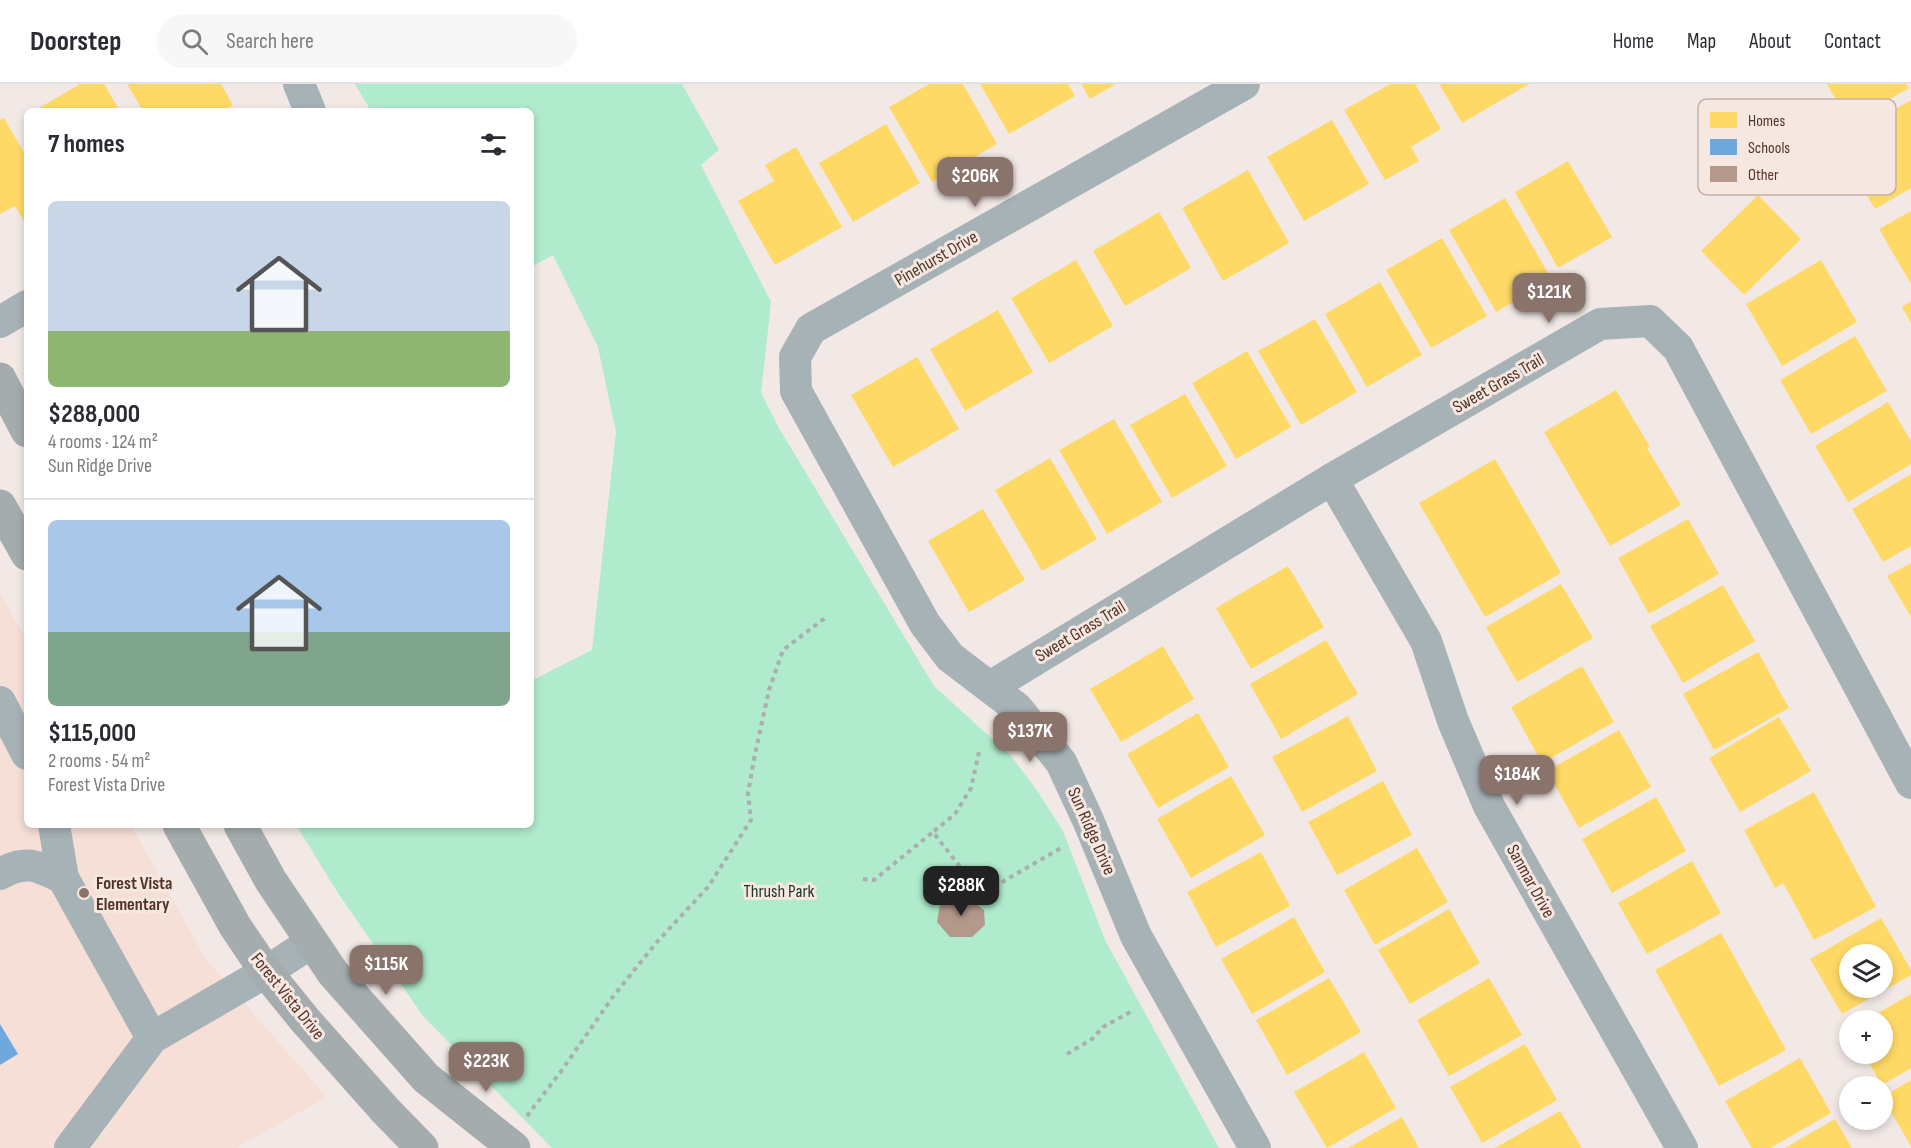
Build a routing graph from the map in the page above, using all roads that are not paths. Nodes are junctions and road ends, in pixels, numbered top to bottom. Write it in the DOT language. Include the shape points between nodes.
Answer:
graph roads {
  1 [pos="299,84"];
  2 [pos="1244,84"];
  3 [pos="309,108"];
  4 [pos="24,308"];
  5 [pos="0,322"];
  6 [pos="0,379"];
  7 [pos="796,390"];
  8 [pos="24,425"];
  9 [pos="1332,478"];
  10 [pos="0,506"];
  11 [pos="24,549"];
  12 [pos="990,687"];
  13 [pos="0,702"];
  14 [pos="24,748"];
  15 [pos="1911,783"];
  16 [pos="55,828"];
  17 [pos="180,828"];
  18 [pos="242,828"];
  19 [pos="0,874"];
  20 [pos="63,878"];
  21 [pos="312,942"];
  22 [pos="266,972"];
  23 [pos="152,1038"];
  24 [pos="519,1134"];
  25 [pos="70,1148"];
  26 [pos="422,1148"];
  27 [pos="1255,1148"];
  28 [pos="1682,1148"];
  1 -- 3 [label="street"];
  2 -- 7 [label="street, Pinehurst Drive" via="811,329 795,357"];
  4 -- 5 [label="street"];
  6 -- 8 [label="main road"];
  7 -- 12 [label="street, Sun Ridge Drive" via="925,624 950,657"];
  9 -- 12 [label="street, Sweet Grass Trail"];
  9 -- 15 [label="street, Sweet Grass Trail" via="1600,324 1650,321 1678,348"];
  9 -- 28 [label="street, Sanmar Drive" via="1426,641 1453,721 1489,806"];
  10 -- 11 [label="main road"];
  12 -- 27 [label="street, Sun Ridge Drive" via="1017,708 1061,762 1136,936"];
  13 -- 14 [label="street"];
  16 -- 20 [label="street"];
  17 -- 22 [label="main road, Forest Vista Drive"];
  18 -- 21 [label="main road"];
  19 -- 20 [label="street" via="15,865 39,866"];
  20 -- 23 [label="street"];
  21 -- 22 [label="street"];
  21 -- 24 [label="main road" via="333,973 426,1078"];
  22 -- 23 [label="street"];
  22 -- 26 [label="main road, Forest Vista Drive"];
  23 -- 25 [label="street"];
}
